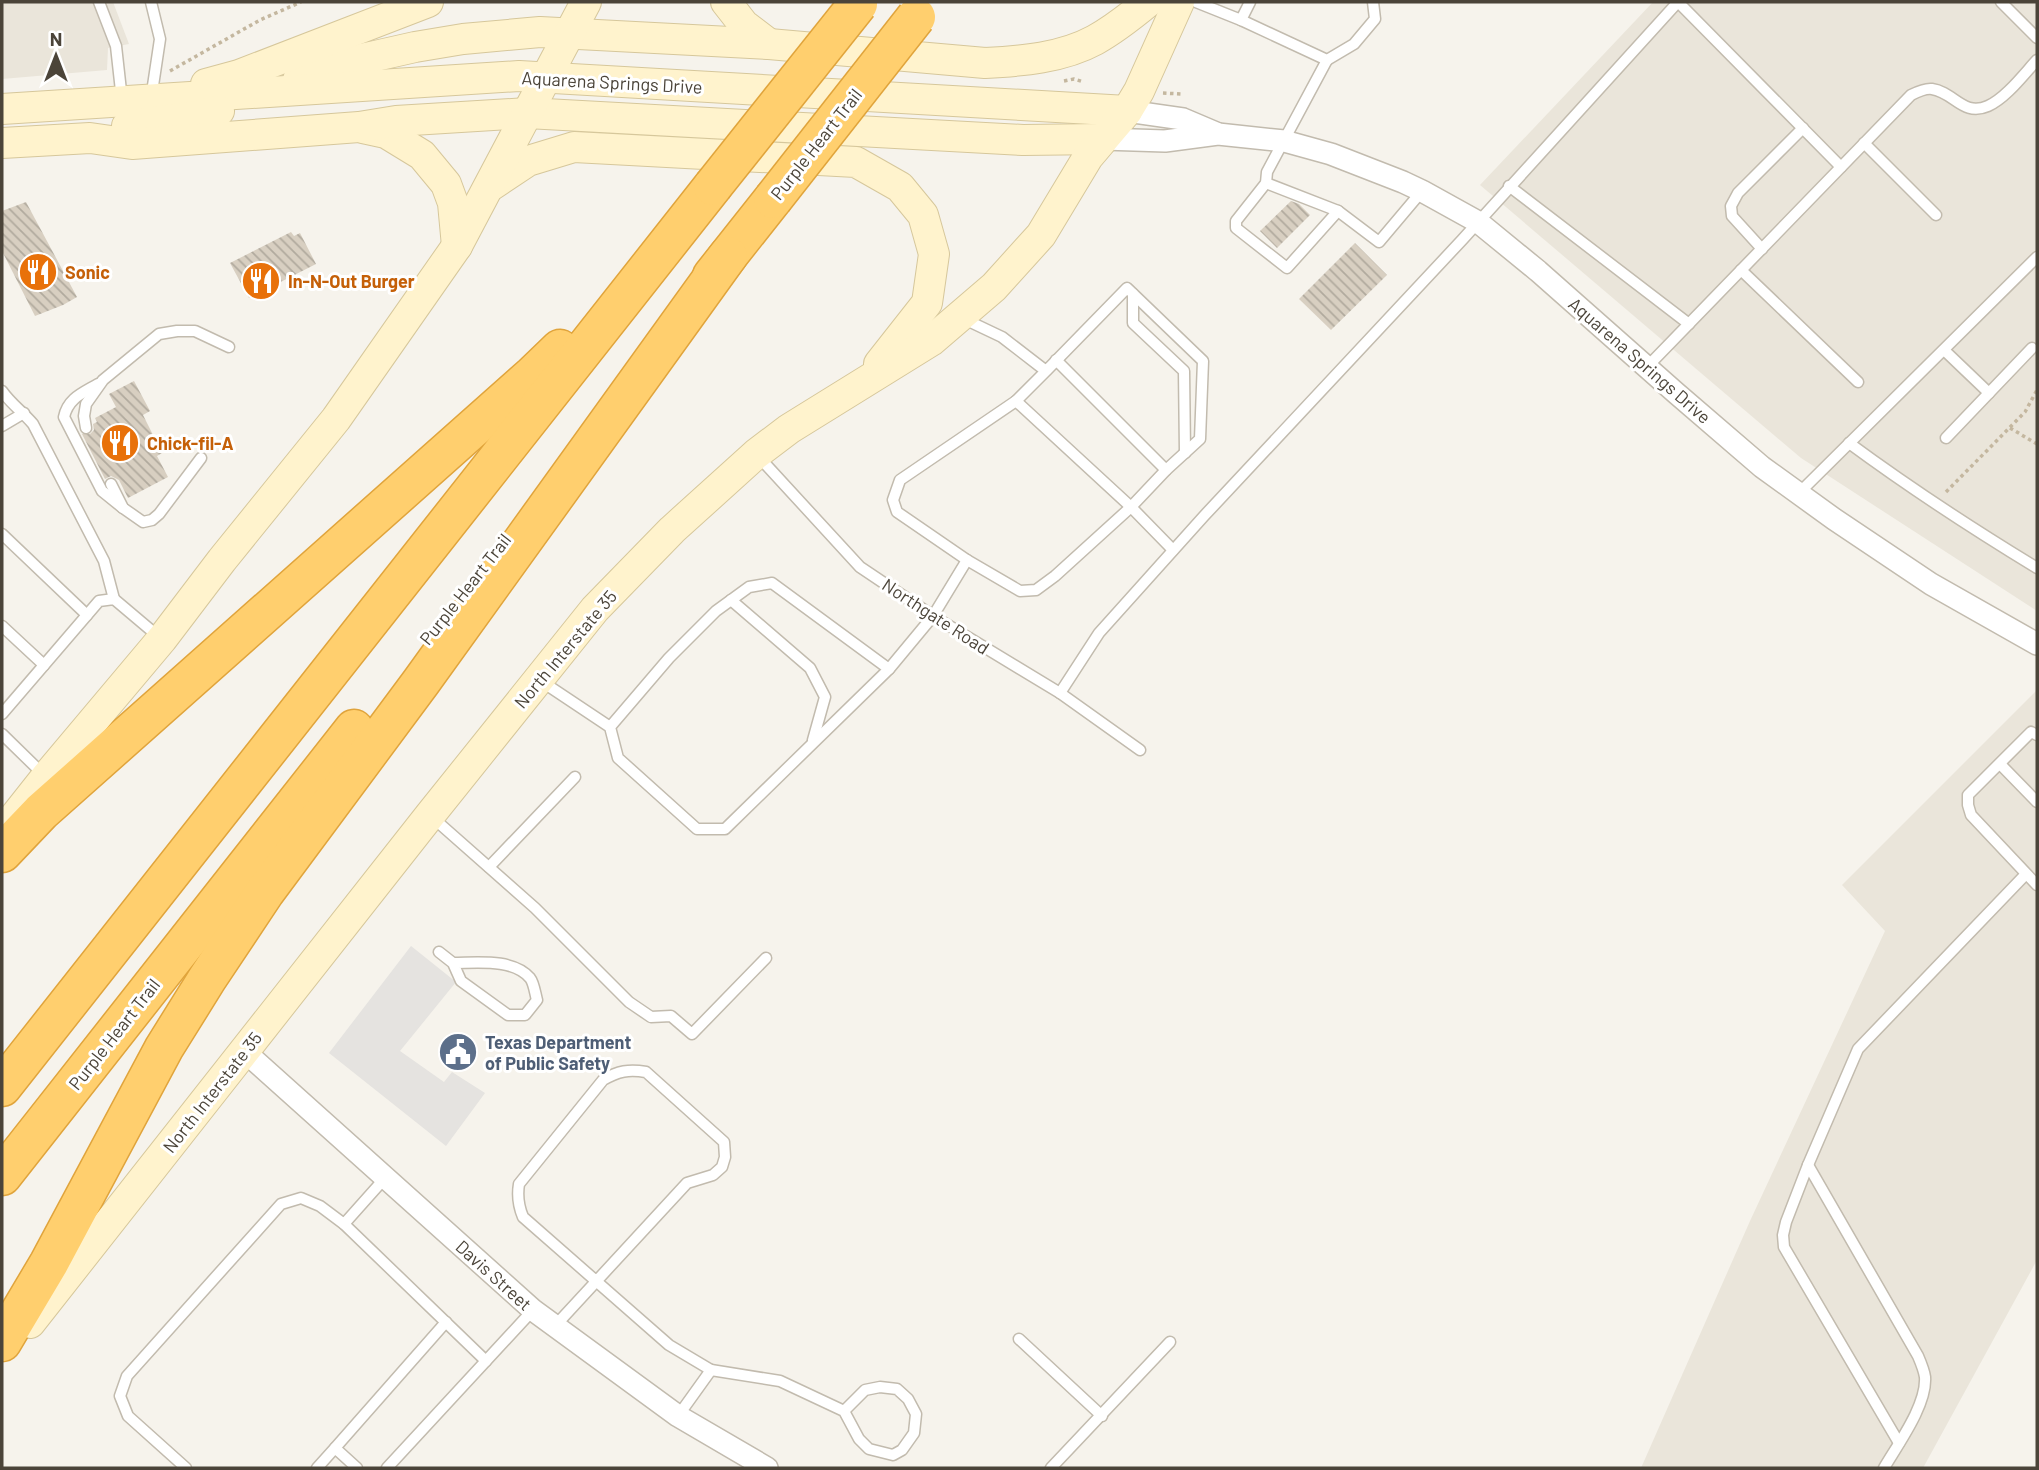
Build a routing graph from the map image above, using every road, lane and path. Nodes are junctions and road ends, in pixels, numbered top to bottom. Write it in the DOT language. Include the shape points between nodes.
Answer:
graph roads {
  1 [pos="99,2"];
  2 [pos="151,2"];
  3 [pos="301,2"];
  4 [pos="586,2"];
  5 [pos="726,2"];
  6 [pos="1148,2"];
  7 [pos="1179,2"];
  8 [pos="1196,2"];
  9 [pos="1250,2"];
  10 [pos="1373,2"];
  11 [pos="2001,2"];
  12 [pos="859,3"];
  13 [pos="411,5"];
  14 [pos="922,9"];
  15 [pos="1241,20"];
  16 [pos="569,33"];
  17 [pos="2037,38"];
  18 [pos="769,44"];
  19 [pos="1327,60"];
  20 [pos="2037,60"];
  21 [pos="170,71"];
  22 [pos="545,77"];
  23 [pos="262,93"];
  24 [pos="1158,93"];
  25 [pos="1181,94"];
  26 [pos="136,100"];
  27 [pos="2,109"];
  28 [pos="1127,111"];
  29 [pos="527,113"];
  30 [pos="359,127"];
  31 [pos="1802,128"];
  32 [pos="1218,134"];
  33 [pos="90,138"];
  34 [pos="1103,139"];
  35 [pos="1284,141"];
  36 [pos="2,143"];
  37 [pos="1864,143"];
  38 [pos="1841,167"];
  39 [pos="1266,183"];
  40 [pos="1509,186"];
  41 [pos="490,187"];
  42 [pos="1422,191"];
  43 [pos="1338,211"];
  44 [pos="1936,215"];
  45 [pos="1478,222"];
  46 [pos="667,245"];
  47 [pos="457,246"];
  48 [pos="1762,248"];
  49 [pos="728,256"];
  50 [pos="2037,257"];
  51 [pos="1741,270"];
  52 [pos="1133,294"];
  53 [pos="960,317"];
  54 [pos="1689,324"];
  55 [pos="229,347"];
  56 [pos="2032,348"];
  57 [pos="1944,350"];
  58 [pos="1056,360"];
  59 [pos="1647,367"];
  60 [pos="1046,371"];
  61 [pos="103,380"];
  62 [pos="866,381"];
  63 [pos="1857,382"];
  64 [pos="2037,390"];
  65 [pos="2,391"];
  66 [pos="1989,393"];
  67 [pos="1016,401"];
  68 [pos="24,413"];
  69 [pos="2,426"];
  70 [pos="86,428"];
  71 [pos="2010,428"];
  72 [pos="1946,438"];
  73 [pos="1849,443"];
  74 [pos="2037,444"];
  75 [pos="1185,453"];
  76 [pos="756,454"];
  77 [pos="201,458"];
  78 [pos="1166,470"];
  79 [pos="111,484"];
  80 [pos="1799,493"];
  81 [pos="1934,504"];
  82 [pos="1131,507"];
  83 [pos="122,508"];
  84 [pos="2,534"];
  85 [pos="1173,550"];
  86 [pos="967,561"];
  87 [pos="2037,568"];
  88 [pos="114,599"];
  89 [pos="731,600"];
  90 [pos="87,615"];
  91 [pos="933,617"];
  92 [pos="2,626"];
  93 [pos="162,639"];
  94 [pos="2037,644"];
  95 [pos="44,665"];
  96 [pos="889,669"];
  97 [pos="539,679"];
  98 [pos="1060,692"];
  99 [pos="2,714"];
  100 [pos="610,727"];
  101 [pos="2,734"];
  102 [pos="2037,735"];
  103 [pos="813,743"];
  104 [pos="1140,750"];
  105 [pos="2000,764"];
  106 [pos="46,777"];
  107 [pos="575,777"];
  108 [pos="2037,802"];
  109 [pos="430,815"];
  110 [pos="5,837"];
  111 [pos="489,867"];
  112 [pos="2026,874"];
  113 [pos="2037,884"];
  114 [pos="439,952"];
  115 [pos="766,958"];
  116 [pos="453,963"];
  117 [pos="244,1051"];
  118 [pos="2,1087"];
  119 [pos="1808,1165"];
  120 [pos="2,1176"];
  121 [pos="385,1178"];
  122 [pos="344,1224"];
  123 [pos="597,1280"];
  124 [pos="533,1310"];
  125 [pos="446,1322"];
  126 [pos="555,1326"];
  127 [pos="1019,1339"];
  128 [pos="2,1342"];
  129 [pos="1170,1342"];
  130 [pos="2,1359"];
  131 [pos="486,1361"];
  132 [pos="711,1370"];
  133 [pos="844,1411"];
  134 [pos="678,1416"];
  135 [pos="1102,1416"];
  136 [pos="1899,1443"];
  137 [pos="335,1448"];
  138 [pos="186,1468"];
  139 [pos="317,1468"];
  140 [pos="357,1468"];
  141 [pos="387,1468"];
  142 [pos="767,1468"];
  143 [pos="1051,1468"];
  144 [pos="1884,1468"];
  1 -- 26 [label="lane"];
  2 -- 26 [label="lane" via="160,39"];
  3 -- 21 [label="path"];
  4 -- 16 [label="main road"];
  5 -- 18 [label="main road" via="744,25"];
  6 -- 18 [label="main road" via="1093,41 1065,52 1016,61"];
  7 -- 28 [label="main road, North Interstate 35"];
  8 -- 15 [label="lane"];
  9 -- 15 [label="lane"];
  10 -- 19 [label="lane" via="1374,19 1354,44"];
  11 -- 17 [label="lane"];
  12 -- 46 [label="highway, bridge"];
  13 -- 26 [label="main road" via="239,75"];
  14 -- 49 [label="highway, Purple Heart Trail, bridge"];
  15 -- 19 [label="lane"];
  16 -- 18 [label="main road"];
  16 -- 22 [label="main road"];
  16 -- 23 [label="main road" via="463,39 415,47 362,59"];
  19 -- 35 [label="lane"];
  20 -- 37 [label="lane" via="1986,107 1974,110 1932,89 1911,95"];
  22 -- 23 [label="main road, Aquarena Springs Drive"];
  22 -- 28 [label="main road, Aquarena Springs Drive"];
  22 -- 29 [label="main road"];
  23 -- 26 [label="main road, Aquarena Springs Drive"];
  23 -- 33 [label="main road" via="201,116 123,127"];
  24 -- 25 [label="path"];
  26 -- 27 [label="main road, Aquarena Springs Drive"];
  28 -- 32 [label="street, Aquarena Springs Drive" via="1183,119"];
  28 -- 34 [label="main road, North Interstate 35"];
  29 -- 30 [label="main road, Aquarena Springs Drive"];
  29 -- 34 [label="main road, Aquarena Springs Drive" via="1023,139"];
  29 -- 41 [label="main road"];
  30 -- 33 [label="main road, Aquarena Springs Drive" via="132,144"];
  30 -- 47 [label="main road" via="386,134 422,155 438,174 453,203"];
  31 -- 38 [label="lane"];
  31 -- 40 [label="lane" via="1678,2"];
  31 -- 48 [label="lane" via="1738,193 1731,206 1731,216"];
  32 -- 34 [label="street, Aquarena Springs Drive" via="1165,141"];
  32 -- 35 [label="street, Aquarena Springs Drive"];
  33 -- 36 [label="main road, Aquarena Springs Drive"];
  34 -- 53 [label="main road, North Interstate 35" via="1041,235"];
  35 -- 39 [label="lane"];
  35 -- 42 [label="street, Aquarena Springs Drive" via="1331,154"];
  37 -- 38 [label="lane"];
  37 -- 44 [label="lane"];
  38 -- 48 [label="lane"];
  39 -- 43 [label="lane"];
  39 -- 43 [label="lane" via="1236,221 1236,228 1287,268"];
  40 -- 45 [label="lane"];
  40 -- 54 [label="lane"];
  41 -- 47 [label="main road"];
  41 -- 62 [label="main road" via="528,161 575,147 856,162 900,187 923,215 934,254 927,303"];
  42 -- 43 [label="lane" via="1379,242"];
  42 -- 45 [label="street, Aquarena Springs Drive"];
  45 -- 59 [label="street, Aquarena Springs Drive"];
  45 -- 85 [label="lane"];
  46 -- 110 [label="highway" via="533,375 41,812"];
  46 -- 118 [label="highway"];
  47 -- 93 [label="main road" via="336,419"];
  48 -- 51 [label="lane"];
  49 -- 120 [label="highway, Purple Heart Trail"];
  49 -- 128 [label="highway" via="243,925 164,1048"];
  50 -- 57 [label="lane"];
  51 -- 54 [label="lane"];
  51 -- 63 [label="lane"];
  52 -- 58 [label="lane" via="1127,288"];
  52 -- 75 [label="lane" via="1133,323 1184,371"];
  52 -- 75 [label="lane" via="1203,361 1200,439"];
  53 -- 60 [label="lane" via="1002,337"];
  53 -- 62 [label="main road, North Interstate 35" via="931,341"];
  54 -- 59 [label="lane"];
  55 -- 61 [label="lane" via="195,331 159,334"];
  56 -- 66 [label="lane"];
  57 -- 66 [label="lane"];
  57 -- 73 [label="lane"];
  58 -- 60 [label="lane"];
  58 -- 78 [label="lane"];
  59 -- 80 [label="street, Aquarena Springs Drive" via="1762,467"];
  60 -- 67 [label="lane"];
  61 -- 70 [label="lane" via="86,404"];
  61 -- 83 [label="lane" via="72,400 64,416 102,491"];
  62 -- 76 [label="main road, North Interstate 35"];
  64 -- 71 [label="path"];
  65 -- 68 [label="lane"];
  66 -- 72 [label="lane"];
  67 -- 82 [label="lane"];
  67 -- 86 [label="lane" via="900,480 893,500 897,512"];
  68 -- 69 [label="lane"];
  68 -- 88 [label="lane" via="104,561"];
  71 -- 74 [label="path"];
  71 -- 81 [label="path"];
  73 -- 80 [label="lane"];
  73 -- 81 [label="lane"];
  75 -- 78 [label="lane"];
  76 -- 91 [label="lane, Northgate Road" via="860,567"];
  76 -- 97 [label="main road, North Interstate 35" via="672,530 596,609"];
  77 -- 83 [label="lane" via="152,520 143,522"];
  78 -- 82 [label="lane"];
  79 -- 83 [label="lane"];
  80 -- 94 [label="street, Aquarena Springs Drive" via="1931,584"];
  81 -- 87 [label="lane"];
  82 -- 85 [label="lane"];
  82 -- 86 [label="lane" via="1037,590 1020,591"];
  84 -- 90 [label="lane"];
  85 -- 98 [label="lane" via="1099,633"];
  86 -- 91 [label="lane"];
  88 -- 90 [label="lane" via="99,601"];
  88 -- 93 [label="lane"];
  89 -- 96 [label="lane" via="749,587 772,583"];
  89 -- 100 [label="lane" via="669,657"];
  89 -- 103 [label="lane" via="810,668 825,697"];
  90 -- 95 [label="lane"];
  91 -- 96 [label="lane"];
  91 -- 98 [label="lane, Northgate Road"];
  92 -- 95 [label="lane"];
  93 -- 106 [label="main road"];
  95 -- 99 [label="lane"];
  96 -- 103 [label="lane"];
  97 -- 100 [label="lane"];
  97 -- 109 [label="main road, North Interstate 35"];
  98 -- 104 [label="lane, Northgate Road"];
  100 -- 103 [label="lane" via="618,758 697,829 725,829"];
  101 -- 106 [label="lane"];
  102 -- 105 [label="lane" via="2031,732"];
  105 -- 108 [label="lane"];
  105 -- 112 [label="lane" via="1968,795 1968,805 1971,815"];
  106 -- 110 [label="main road"];
  107 -- 111 [label="lane"];
  109 -- 111 [label="lane"];
  109 -- 117 [label="main road, North Interstate 35"];
  111 -- 115 [label="lane" via="629,1002 651,1017 671,1016 692,1034"];
  112 -- 113 [label="lane"];
  112 -- 119 [label="lane" via="1858,1049"];
  114 -- 116 [label="lane"];
  116 -- 116 [label="lane" via="461,981 508,1015 525,1015 537,1000 530,979 513,967"];
  117 -- 121 [label="street, Davis Street"];
  117 -- 130 [label="main road, North Interstate 35"];
  119 -- 136 [label="lane" via="1786,1222 1784,1247"];
  119 -- 136 [label="lane" via="1925,1375 1919,1407"];
  121 -- 122 [label="lane"];
  121 -- 124 [label="street, Davis Street"];
  122 -- 125 [label="lane"];
  122 -- 138 [label="lane" via="301,1198 281,1204 127,1377 120,1396 128,1416"];
  123 -- 123 [label="lane" via="687,1183 713,1175 725,1157 723,1142 646,1072 631,1069 603,1080 519,1184 523,1217"];
  123 -- 126 [label="lane"];
  123 -- 132 [label="lane" via="669,1345"];
  124 -- 126 [label="street, Davis Street"];
  124 -- 131 [label="lane"];
  125 -- 131 [label="lane"];
  125 -- 137 [label="lane"];
  126 -- 134 [label="street, Davis Street"];
  127 -- 135 [label="lane"];
  129 -- 135 [label="lane"];
  131 -- 141 [label="lane"];
  132 -- 133 [label="lane" via="780,1381"];
  132 -- 134 [label="lane"];
  133 -- 133 [label="lane" via="869,1449 893,1455 914,1433 916,1414 897,1389 865,1390"];
  134 -- 142 [label="street, Davis Street"];
  135 -- 143 [label="lane"];
  136 -- 144 [label="lane"];
  137 -- 139 [label="lane"];
  137 -- 140 [label="lane"];
}
